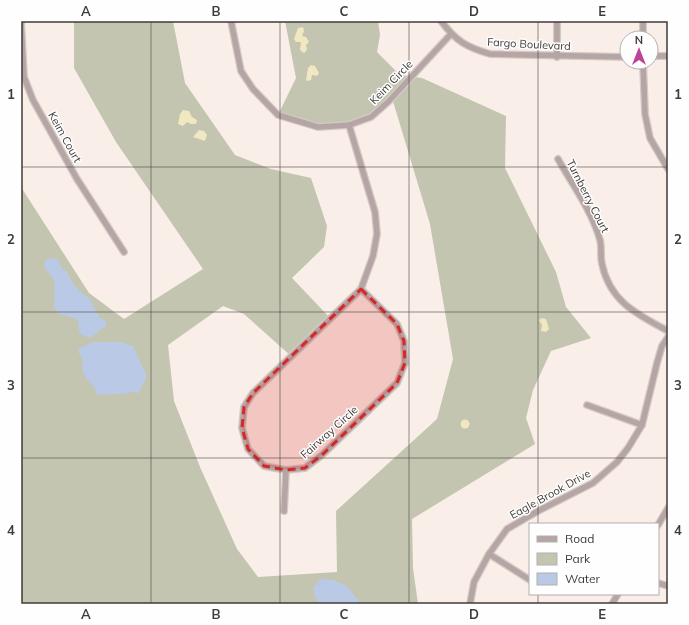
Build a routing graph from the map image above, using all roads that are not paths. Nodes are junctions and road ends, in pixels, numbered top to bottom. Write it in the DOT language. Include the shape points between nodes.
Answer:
graph roads {
  1 [pos="21,21"];
  2 [pos="231,21"];
  3 [pos="441,21"];
  4 [pos="557,21"];
  5 [pos="451,34"];
  6 [pos="557,56"];
  7 [pos="619,56"];
  8 [pos="22,58"];
  9 [pos="643,70"];
  10 [pos="349,126"];
  11 [pos="558,158"];
  12 [pos="668,168"];
  13 [pos="124,252"];
  14 [pos="361,289"];
  15 [pos="668,331"];
  16 [pos="668,337"];
  17 [pos="587,405"];
  18 [pos="642,425"];
  19 [pos="286,470"];
  20 [pos="668,508"];
  21 [pos="284,511"];
  22 [pos="659,523"];
  23 [pos="489,554"];
  24 [pos="529,579"];
  25 [pos="617,595"];
  26 [pos="470,604"];
  27 [pos="612,604"];
  1 -- 8 [label="street, Keim Court"];
  2 -- 10 [label="street, Keim Circle" via="241,71 253,90 278,115 318,127"];
  3 -- 5 [label="street, Fargo Boulevard"];
  4 -- 6 [label="street"];
  5 -- 6 [label="street, Fargo Boulevard" via="470,48 490,54"];
  5 -- 10 [label="street, Keim Circle" via="388,102 371,117"];
  6 -- 7 [label="street, Fargo Boulevard"];
  8 -- 13 [label="street, Keim Court" via="24,77 33,100 77,179"];
  9 -- 12 [label="street" via="645,114 650,138"];
  10 -- 14 [label="street, Fairway Circle" via="375,212 377,234 373,256"];
  11 -- 15 [label="street, Turnberry Court" via="589,214 600,240 602,265 612,290 632,311"];
  14 -- 19 [label="street, Fairway Circle" via="253,393 244,407 242,428 248,449 264,466"];
  14 -- 19 [label="street, Fairway Circle" via="397,324 404,341 405,363 397,383 322,455 304,468"];
  16 -- 18 [label="street, Eagle Brook Drive" via="662,346"];
  17 -- 18 [label="street"];
  18 -- 23 [label="street, Eagle Brook Drive" via="628,448 604,474 508,529"];
  19 -- 21 [label="street"];
  20 -- 22 [label="street"];
  23 -- 24 [label="street"];
  23 -- 26 [label="street, Eagle Brook Drive" via="474,582"];
  25 -- 27 [label="street"];
}
